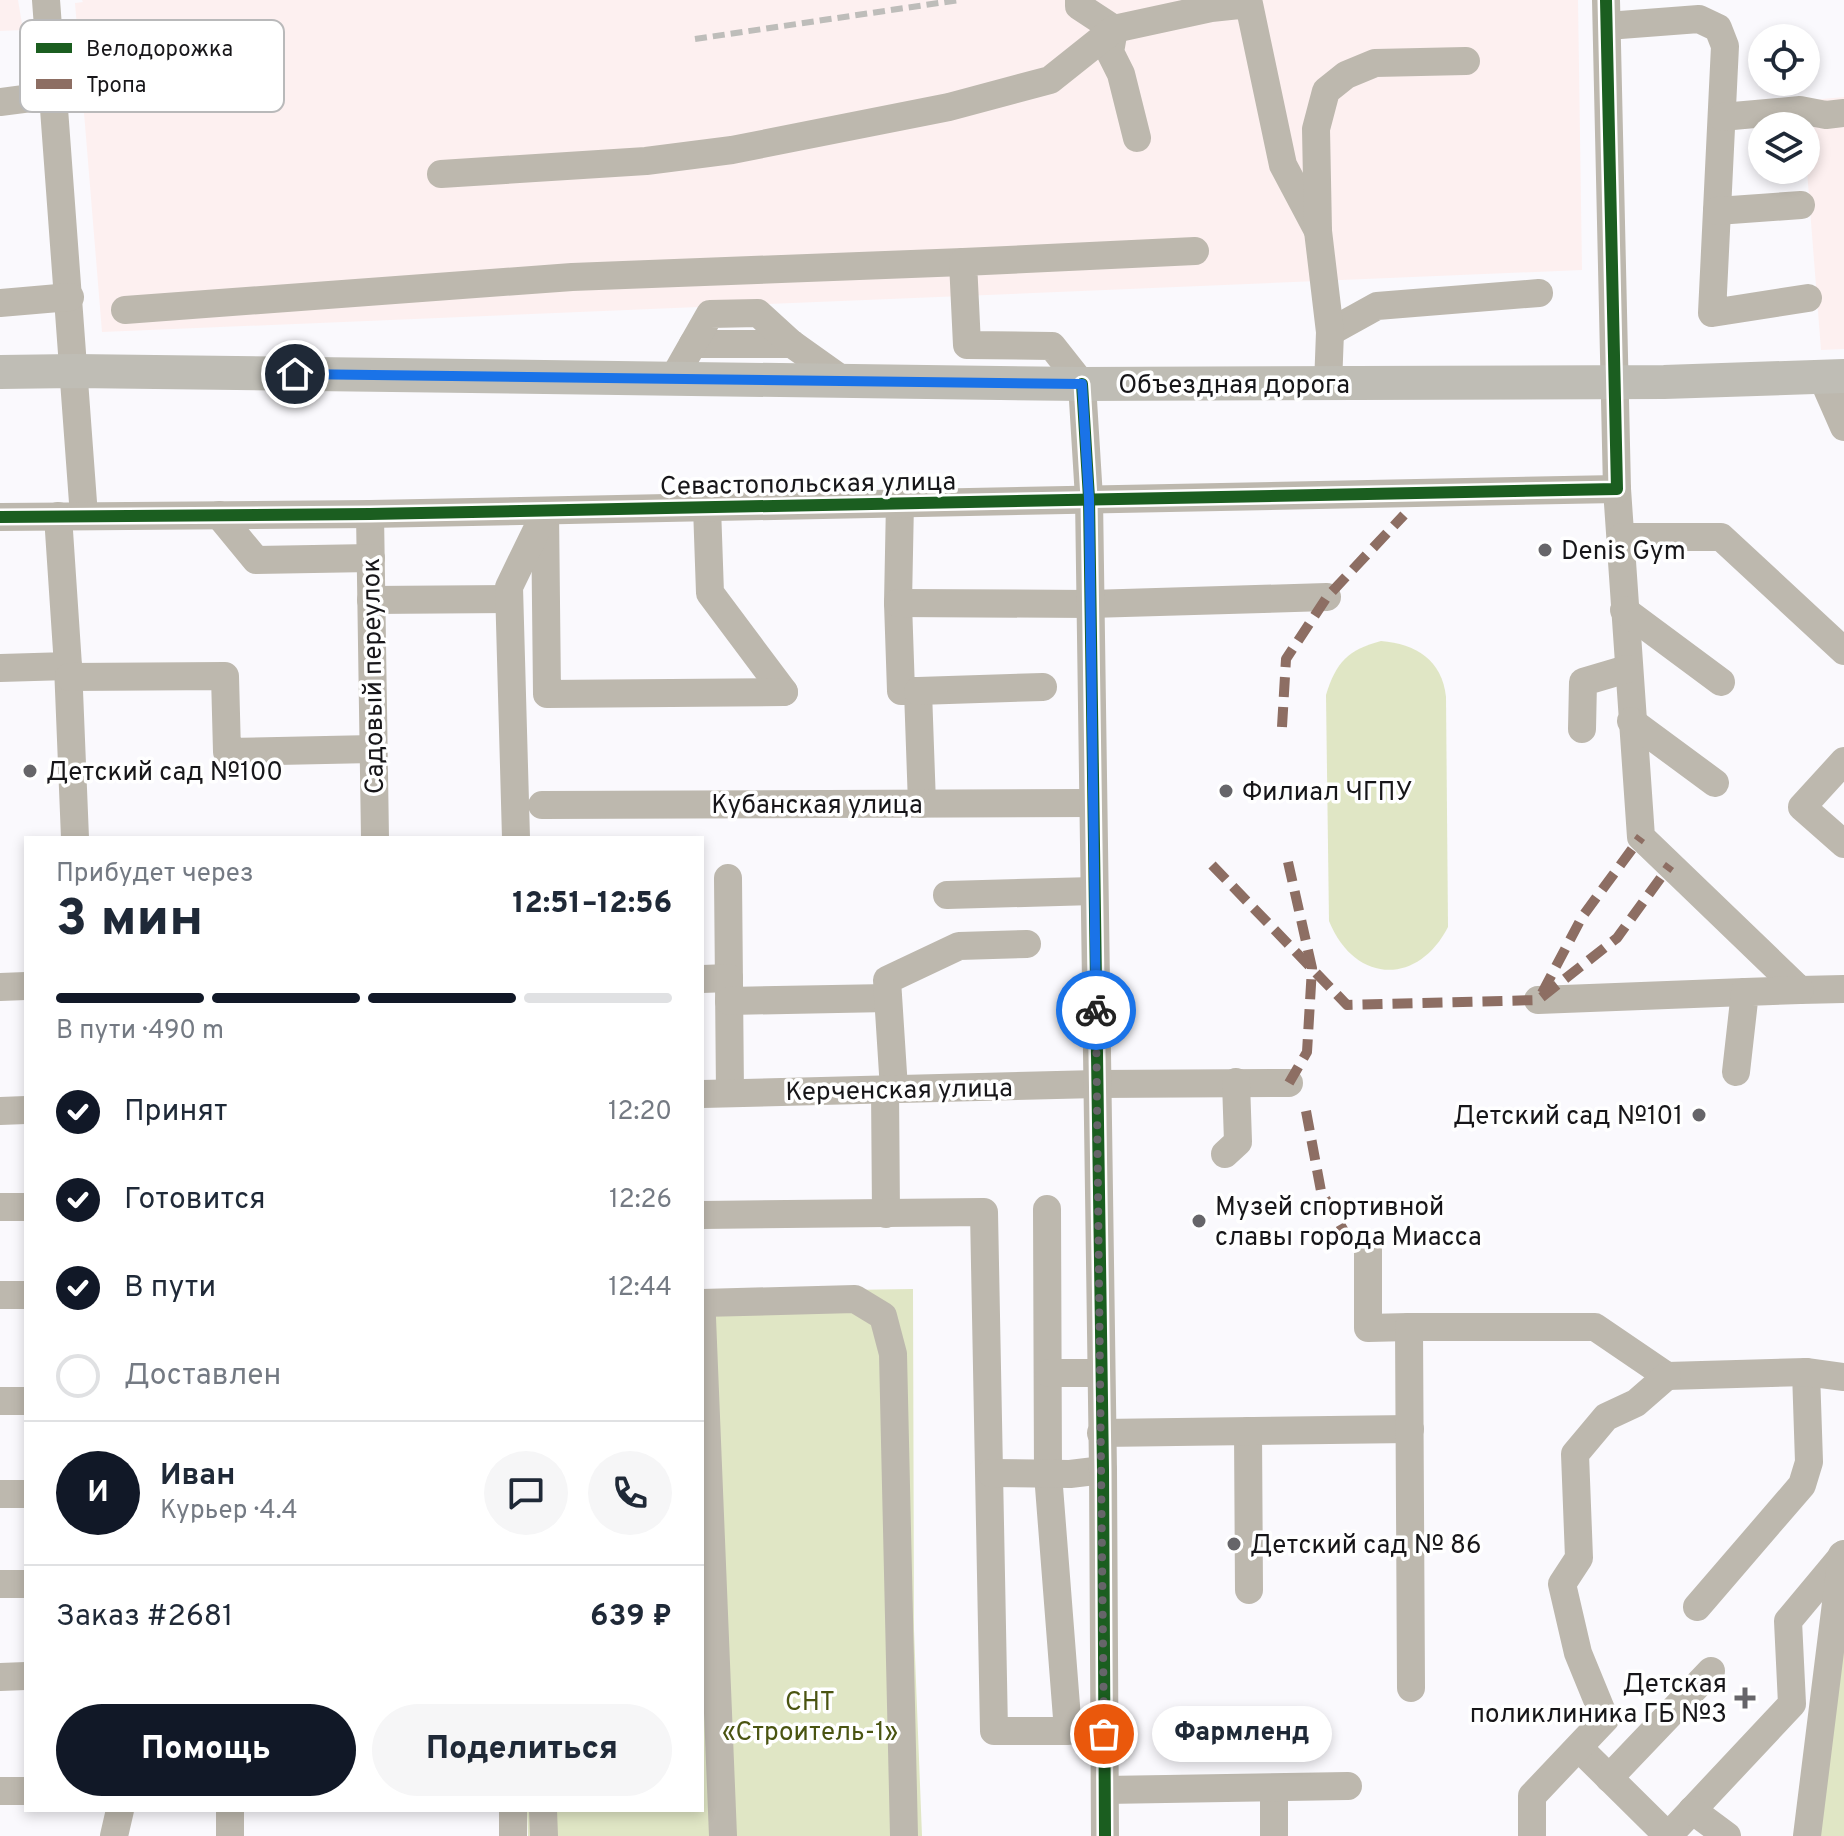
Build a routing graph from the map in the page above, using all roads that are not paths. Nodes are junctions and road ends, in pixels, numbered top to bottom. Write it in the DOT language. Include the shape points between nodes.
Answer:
graph roads {
  1 [pos="46,0"];
  2 [pos="1079,0"];
  3 [pos="1606,13"];
  4 [pos="48,20"];
  5 [pos="1114,29"];
  6 [pos="1466,61"];
  7 [pos="20,99"];
  8 [pos="0,102"];
  9 [pos="55,112"];
  10 [pos="1844,113"];
  11 [pos="1722,117"];
  12 [pos="1137,138"];
  13 [pos="441,174"];
  14 [pos="1801,205"];
  15 [pos="1717,211"];
  16 [pos="1318,231"];
  17 [pos="1195,251"];
  18 [pos="963,262"];
  19 [pos="1539,293"];
  20 [pos="70,297"];
  21 [pos="1808,298"];
  22 [pos="0,303"];
  23 [pos="125,310"];
  24 [pos="1330,332"];
  25 [pos="75,371"];
  26 [pos="0,372"];
  27 [pos="1833,376"];
  28 [pos="673,379"];
  29 [pos="844,381"];
  30 [pos="1616,382"];
  31 [pos="1082,384"];
  32 [pos="1328,385"];
  33 [pos="1844,427"];
  34 [pos="1617,489"];
  35 [pos="1089,498"];
  36 [pos="900,502"];
  37 [pos="707,507"];
  38 [pos="545,511"];
  39 [pos="370,514"];
  40 [pos="219,515"];
  41 [pos="323,515"];
  42 [pos="71,516"];
  43 [pos="0,517"];
  44 [pos="1622,537"];
  45 [pos="371,558"];
  46 [pos="295,559"];
  47 [pos="1327,597"];
  48 [pos="509,599"];
  49 [pos="371,600"];
  50 [pos="898,603"];
  51 [pos="1090,604"];
  52 [pos="1624,610"];
  53 [pos="1844,651"];
  54 [pos="0,668"];
  55 [pos="1627,669"];
  56 [pos="69,672"];
  57 [pos="1721,682"];
  58 [pos="1043,687"];
  59 [pos="918,691"];
  60 [pos="1631,721"];
  61 [pos="1582,729"];
  62 [pos="373,749"];
  63 [pos="1844,761"];
  64 [pos="1715,783"];
  65 [pos="1093,803"];
  66 [pos="922,804"];
  67 [pos="542,805"];
  68 [pos="75,836"];
  69 [pos="375,836"];
  70 [pos="516,836"];
  71 [pos="1844,844"];
  72 [pos="728,878"];
  73 [pos="1094,891"];
  74 [pos="947,895"];
  75 [pos="1027,944"];
  76 [pos="24,986"];
  77 [pos="720,986"];
  78 [pos="0,987"];
  79 [pos="1844,989"];
  80 [pos="1800,990"];
  81 [pos="1745,992"];
  82 [pos="888,998"];
  83 [pos="1538,1000"];
  84 [pos="1736,1072"];
  85 [pos="1236,1082"];
  86 [pos="1289,1083"];
  87 [pos="1097,1084"];
  88 [pos="890,1089"];
  89 [pos="730,1093"];
  90 [pos="704,1094"];
  91 [pos="24,1110"];
  92 [pos="0,1111"];
  93 [pos="1225,1154"];
  94 [pos="0,1207"];
  95 [pos="24,1207"];
  96 [pos="1047,1209"];
  97 [pos="886,1214"];
  98 [pos="704,1215"];
  99 [pos="1368,1245"];
  100 [pos="0,1295"];
  101 [pos="24,1295"];
  102 [pos="704,1303"];
  103 [pos="1409,1327"];
  104 [pos="704,1367"];
  105 [pos="1806,1372"];
  106 [pos="1049,1373"];
  107 [pos="1100,1373"];
  108 [pos="1667,1376"];
  109 [pos="1844,1377"];
  110 [pos="0,1401"];
  111 [pos="24,1401"];
  112 [pos="1410,1429"];
  113 [pos="1248,1431"];
  114 [pos="1101,1433"];
  115 [pos="1103,1470"];
  116 [pos="991,1473"];
  117 [pos="1048,1474"];
  118 [pos="0,1494"];
  119 [pos="24,1494"];
  120 [pos="1843,1551"];
  121 [pos="0,1584"];
  122 [pos="24,1584"];
  123 [pos="1249,1590"];
  124 [pos="1697,1607"];
  125 [pos="1711,1671"];
  126 [pos="24,1676"];
  127 [pos="0,1677"];
  128 [pos="1411,1688"];
  129 [pos="1579,1748"];
  130 [pos="1609,1778"];
  131 [pos="1348,1786"];
  132 [pos="1274,1788"];
  133 [pos="1105,1790"];
  134 [pos="0,1791"];
  135 [pos="24,1791"];
  136 [pos="1692,1810"];
  137 [pos="120,1812"];
  138 [pos="230,1812"];
  139 [pos="513,1812"];
  140 [pos="543,1812"];
  141 [pos="114,1836"];
  142 [pos="230,1836"];
  143 [pos="513,1836"];
  144 [pos="544,1836"];
  145 [pos="723,1836"];
  146 [pos="904,1836"];
  147 [pos="1105,1836"];
  148 [pos="1274,1836"];
  149 [pos="1532,1836"];
  150 [pos="1727,1836"];
  151 [pos="1807,1836"];
  1 -- 4 [label="street"];
  2 -- 5 [label="street" via="1079,6"];
  3 -- 11 [label="street" via="1699,19 1718,28 1725,46"];
  3 -- 30 [label="street"];
  5 -- 12 [label="street" via="1110,52"];
  5 -- 13 [label="street" via="1050,80 949,107 732,150"];
  5 -- 16 [label="street" via="1249,4 1283,165"];
  6 -- 16 [label="street" via="1375,63 1326,91 1316,129"];
  7 -- 8 [label="street"];
  9 -- 20 [label="street"];
  10 -- 11 [label="street" via="1800,110"];
  11 -- 15 [label="street"];
  14 -- 15 [label="street"];
  15 -- 21 [label="street" via="1712,313"];
  16 -- 24 [label="street"];
  17 -- 18 [label="street"];
  18 -- 23 [label="street" via="572,277"];
  18 -- 31 [label="street" via="967,345 1052,346"];
  19 -- 24 [label="street" via="1377,306"];
  20 -- 22 [label="street"];
  20 -- 25 [label="street"];
  24 -- 32 [label="street"];
  25 -- 26 [label="main road, Объездная дорога"];
  25 -- 28 [label="main road, Объездная дорога"];
  25 -- 42 [label="street"];
  27 -- 30 [label="main road, Объездная дорога"];
  27 -- 33 [label="street"];
  28 -- 29 [label="main road, Объездная дорога"];
  28 -- 29 [label="street" via="698,336 784,336"];
  29 -- 31 [label="main road, Объездная дорога"];
  30 -- 32 [label="main road, Объездная дорога"];
  30 -- 34 [label="street"];
  31 -- 32 [label="main road, Объездная дорога"];
  31 -- 35 [label="street"];
  34 -- 35 [label="street, Севастопольская улица"];
  34 -- 44 [label="street"];
  35 -- 36 [label="street, Севастопольская улица"];
  35 -- 51 [label="street"];
  36 -- 37 [label="street, Севастопольская улица"];
  36 -- 50 [label="street"];
  37 -- 38 [label="street, Севастопольская улица"];
  37 -- 38 [label="street" via="710,593 784,692 547,694"];
  38 -- 39 [label="street, Севастопольская улица"];
  38 -- 48 [label="street" via="509,587"];
  39 -- 41 [label="street, Севастопольская улица"];
  39 -- 45 [label="street, Садовый переулок"];
  40 -- 41 [label="street, Севастопольская улица"];
  40 -- 42 [label="street, Севастопольская улица"];
  40 -- 46 [label="street" via="256,560"];
  41 -- 46 [label="street"];
  42 -- 43 [label="street, Севастопольская улица"];
  42 -- 56 [label="street"];
  44 -- 52 [label="street"];
  44 -- 53 [label="street" via="1721,537"];
  45 -- 46 [label="street"];
  45 -- 49 [label="street, Садовый переулок"];
  47 -- 51 [label="street"];
  48 -- 49 [label="street"];
  48 -- 70 [label="street"];
  49 -- 62 [label="street, Садовый переулок"];
  50 -- 51 [label="street"];
  50 -- 59 [label="street" via="901,691"];
  51 -- 65 [label="street"];
  52 -- 55 [label="street"];
  52 -- 57 [label="street"];
  54 -- 56 [label="street"];
  55 -- 60 [label="street"];
  55 -- 61 [label="street" via="1583,682"];
  56 -- 62 [label="street" via="225,676 227,752"];
  56 -- 68 [label="street"];
  58 -- 59 [label="street"];
  59 -- 66 [label="street"];
  60 -- 64 [label="street"];
  60 -- 80 [label="street" via="1641,837"];
  62 -- 69 [label="street, Садовый переулок"];
  63 -- 71 [label="street" via="1802,807"];
  65 -- 66 [label="street, Кубанская улица"];
  65 -- 73 [label="street"];
  66 -- 67 [label="street, Кубанская улица"];
  72 -- 77 [label="street"];
  73 -- 74 [label="street"];
  73 -- 87 [label="street"];
  75 -- 82 [label="street" via="959,946 887,980"];
  76 -- 78 [label="street"];
  77 -- 82 [label="street"];
  77 -- 89 [label="street"];
  79 -- 80 [label="street"];
  80 -- 81 [label="street"];
  81 -- 83 [label="street"];
  81 -- 84 [label="street"];
  82 -- 88 [label="street"];
  85 -- 86 [label="street, Керченская улица"];
  85 -- 87 [label="street, Керченская улица"];
  85 -- 93 [label="street" via="1238,1142"];
  87 -- 88 [label="street, Керченская улица"];
  87 -- 107 [label="street"];
  88 -- 89 [label="street, Керченская улица"];
  88 -- 97 [label="street"];
  89 -- 90 [label="street, Керченская улица"];
  91 -- 92 [label="street"];
  94 -- 95 [label="street"];
  96 -- 106 [label="street"];
  97 -- 98 [label="street"];
  97 -- 116 [label="street" via="984,1212"];
  99 -- 103 [label="street" via="1368,1328"];
  100 -- 101 [label="street"];
  102 -- 146 [label="street" via="855,1299 883,1316 893,1354"];
  103 -- 108 [label="street" via="1595,1327"];
  103 -- 112 [label="street"];
  104 -- 145 [label="street"];
  105 -- 108 [label="street"];
  105 -- 109 [label="street"];
  105 -- 124 [label="street" via="1809,1462 1802,1485"];
  106 -- 107 [label="street"];
  106 -- 117 [label="street"];
  107 -- 114 [label="street"];
  108 -- 129 [label="street" via="1636,1403 1606,1417 1575,1454 1579,1558 1562,1584 1578,1653 1605,1719"];
  110 -- 111 [label="street"];
  112 -- 113 [label="street"];
  112 -- 128 [label="street"];
  113 -- 114 [label="street"];
  113 -- 123 [label="street"];
  114 -- 115 [label="street"];
  115 -- 117 [label="street"];
  115 -- 133 [label="street"];
  116 -- 117 [label="street"];
  116 -- 117 [label="street" via="994,1731 1068,1731"];
  118 -- 119 [label="street"];
  120 -- 136 [label="street" via="1788,1621 1792,1704"];
  120 -- 151 [label="street"];
  121 -- 122 [label="street"];
  125 -- 130 [label="street"];
  126 -- 127 [label="street"];
  129 -- 130 [label="street"];
  129 -- 149 [label="street" via="1532,1796"];
  130 -- 136 [label="street" via="1668,1836"];
  131 -- 132 [label="street"];
  132 -- 133 [label="street"];
  132 -- 148 [label="street"];
  133 -- 147 [label="street"];
  134 -- 135 [label="street"];
  136 -- 150 [label="street"];
  137 -- 141 [label="street"];
  138 -- 142 [label="street"];
  139 -- 143 [label="street"];
  140 -- 144 [label="street"];
}
